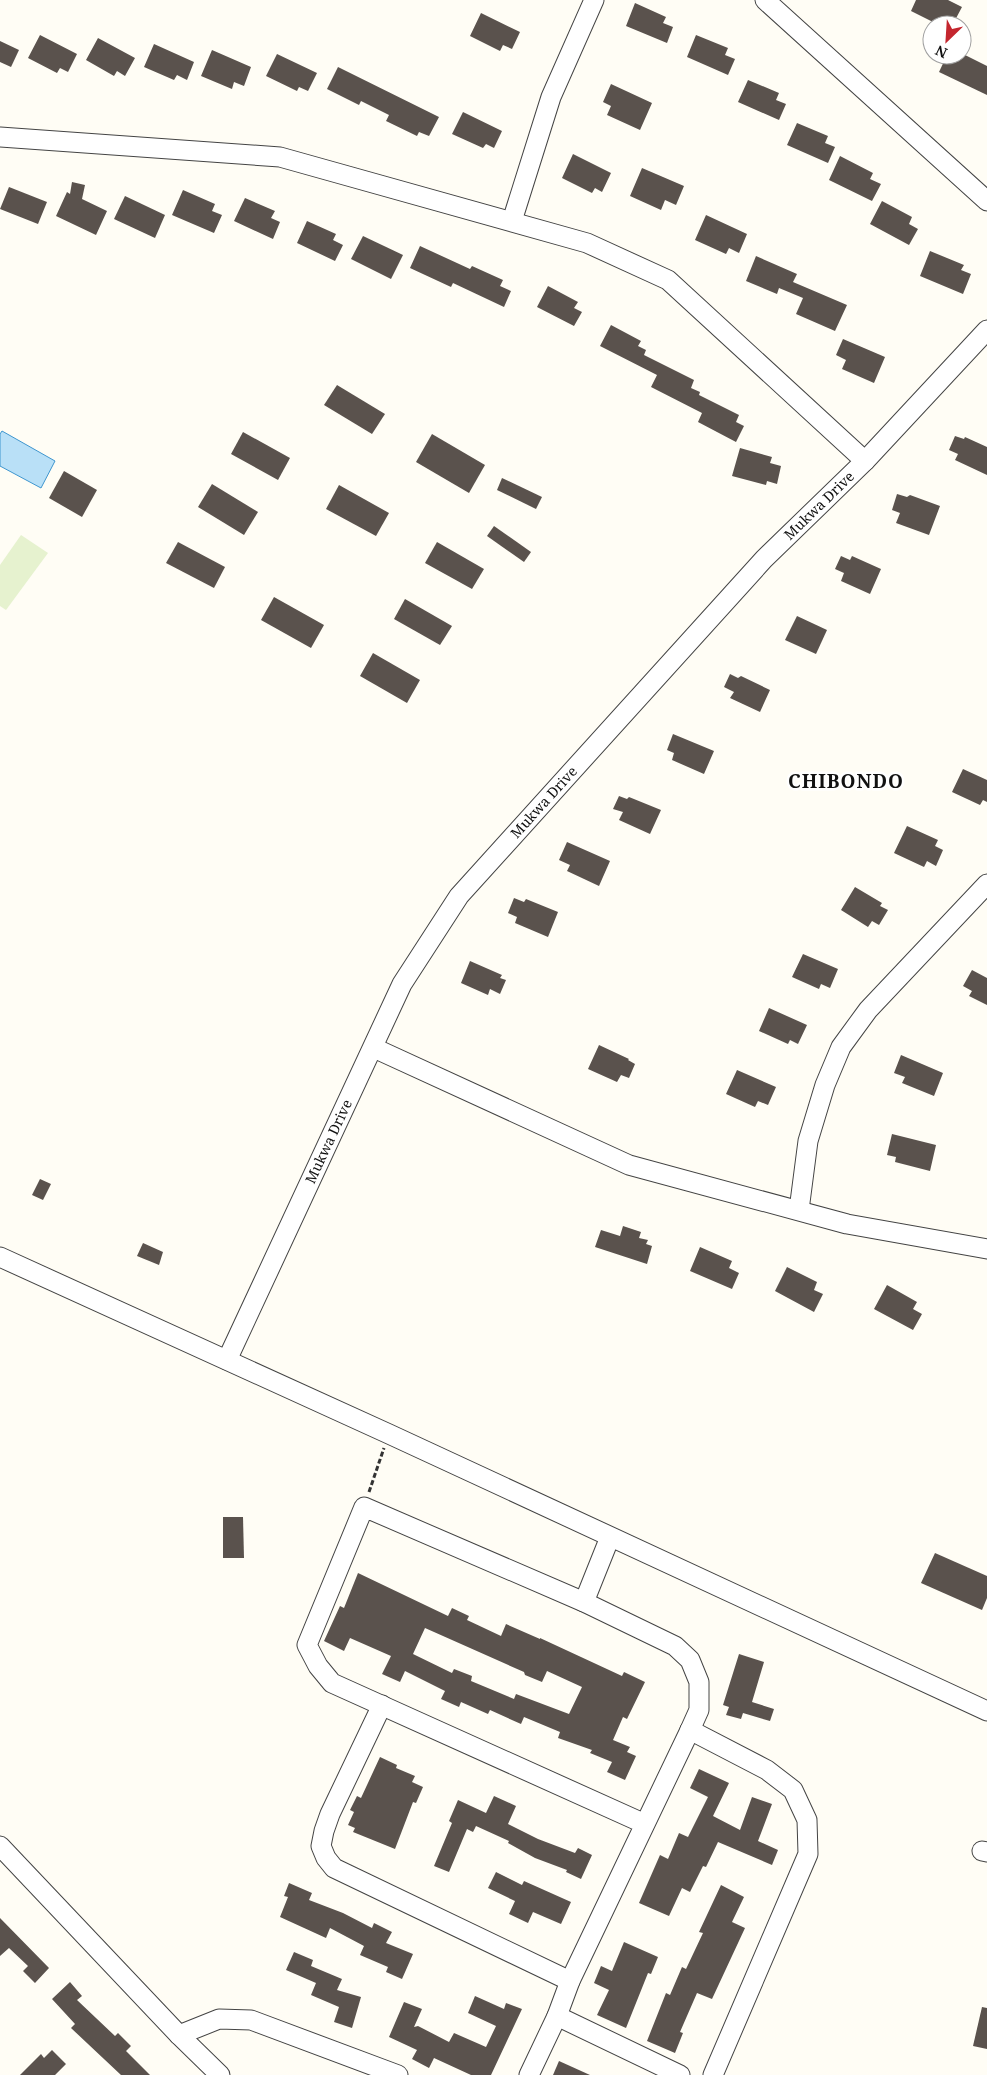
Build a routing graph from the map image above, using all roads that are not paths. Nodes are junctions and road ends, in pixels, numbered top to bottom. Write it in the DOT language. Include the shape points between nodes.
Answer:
graph roads {
  1 [pos="594,0"];
  2 [pos="764,0"];
  3 [pos="0,137"];
  4 [pos="987,201"];
  5 [pos="512,221"];
  6 [pos="987,330"];
  7 [pos="865,461"];
  8 [pos="987,884"];
  9 [pos="374,1048"];
  10 [pos="799,1210"];
  11 [pos="987,1249"];
  12 [pos="0,1257"];
  13 [pos="227,1360"];
  14 [pos="610,1537"];
  15 [pos="584,1602"];
  16 [pos="382,1705"];
  17 [pos="987,1711"];
  18 [pos="690,1730"];
  19 [pos="645,1824"];
  20 [pos="0,1846"];
  21 [pos="570,1981"];
  22 [pos="557,2016"];
  23 [pos="179,2035"];
  24 [pos="220,2075"];
  25 [pos="398,2075"];
  26 [pos="529,2075"];
  27 [pos="680,2075"];
  28 [pos="713,2075"];
  1 -- 5 [label="street" via="551,97"];
  2 -- 4 [label="street"];
  3 -- 5 [label="street" via="280,157"];
  5 -- 7 [label="street" via="586,244 668,280"];
  6 -- 7 [label="street, Mukwa Drive"];
  7 -- 9 [label="street, Mukwa Drive" via="764,559 459,896 402,984"];
  8 -- 10 [label="street" via="868,1010 841,1047 825,1085 808,1141"];
  9 -- 10 [label="street" via="629,1165"];
  9 -- 13 [label="street, Mukwa Drive"];
  10 -- 11 [label="street" via="848,1224"];
  12 -- 13 [label="street"];
  13 -- 14 [label="street"];
  14 -- 15 [label="street"];
  14 -- 17 [label="street"];
  15 -- 16 [label="street" via="364,1507 307,1645 332,1683"];
  15 -- 18 [label="street" via="675,1646 690,1660 699,1682 699,1710"];
  16 -- 19 [label="street"];
  16 -- 21 [label="street" via="330,1814 321,1846 326,1858 334,1868"];
  18 -- 19 [label="street"];
  18 -- 28 [label="street" via="767,1770 793,1790 807,1820 808,1854"];
  19 -- 21 [label="street"];
  20 -- 23 [label="street"];
  21 -- 22 [label="street"];
  22 -- 26 [label="street"];
  22 -- 27 [label="street"];
  23 -- 24 [label="street"];
  23 -- 25 [label="street" via="219,2019 251,2020"];
}
